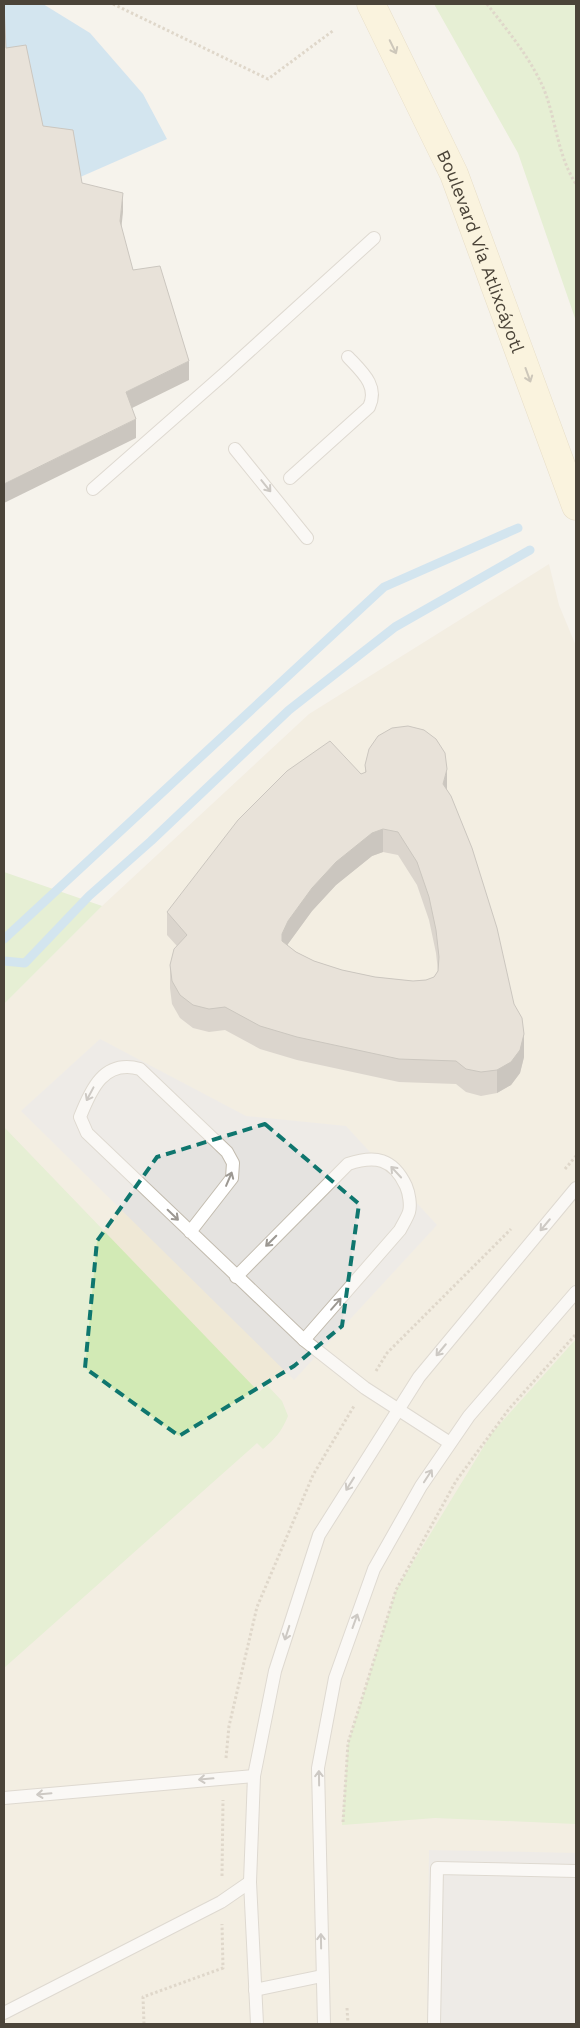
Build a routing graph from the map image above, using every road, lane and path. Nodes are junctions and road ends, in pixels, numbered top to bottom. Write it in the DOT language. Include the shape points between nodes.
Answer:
graph roads {
  1 [pos="113,4"];
  2 [pos="371,4"];
  3 [pos="487,4"];
  4 [pos="334,30"];
  5 [pos="576,184"];
  6 [pos="374,238"];
  7 [pos="348,357"];
  8 [pos="235,449"];
  9 [pos="290,478"];
  10 [pos="93,489"];
  11 [pos="576,506"];
  12 [pos="307,538"];
  13 [pos="576,1188"];
  14 [pos="190,1232"];
  15 [pos="236,1277"];
  16 [pos="576,1292"];
  17 [pos="576,1334"];
  18 [pos="304,1340"];
  19 [pos="397,1408"];
  20 [pos="450,1443"];
  21 [pos="254,1776"];
  22 [pos="4,1798"];
  23 [pos="342,1825"];
  24 [pos="576,1871"];
  25 [pos="250,1882"];
  26 [pos="322,1976"];
  27 [pos="255,1990"];
  28 [pos="347,2006"];
  29 [pos="4,2014"];
  30 [pos="257,2024"];
  31 [pos="324,2024"];
  32 [pos="348,2024"];
  33 [pos="434,2024"];
  1 -- 4 [label="path" via="268,79"];
  2 -- 11 [label="main road, Boulevard Vía Atlixcáyotl, one-way" via="454,174"];
  3 -- 5 [label="path" via="528,58 543,88 567,170"];
  6 -- 10 [label="lane"];
  7 -- 9 [label="lane" via="363,372 372,388 369,407"];
  8 -- 12 [label="lane, one-way"];
  13 -- 19 [label="lane, one-way"];
  14 -- 14 [label="lane, one-way" via="232,1178 233,1163 227,1152 140,1069 126,1065 113,1068 90,1089 80,1117 87,1133"];
  14 -- 15 [label="lane"];
  15 -- 18 [label="lane"];
  18 -- 15 [label="lane, one-way" via="400,1230 409,1211 408,1192 400,1173 386,1162 366,1158 348,1164"];
  16 -- 20 [label="lane" via="469,1416"];
  17 -- 23 [label="path" via="509,1409 456,1481 396,1590 348,1743"];
  18 -- 19 [label="lane" via="365,1388"];
  19 -- 20 [label="lane"];
  19 -- 21 [label="lane, one-way" via="319,1535 275,1671"];
  26 -- 20 [label="lane, one-way" via="318,1768 335,1678 374,1569"];
  21 -- 22 [label="lane, one-way"];
  21 -- 25 [label="lane"];
  24 -- 33 [label="lane" via="437,1868"];
  25 -- 27 [label="lane"];
  25 -- 29 [label="lane" via="221,1902"];
  26 -- 27 [label="lane"];
  26 -- 31 [label="lane"];
  27 -- 30 [label="lane"];
  28 -- 32 [label="path"];
}
